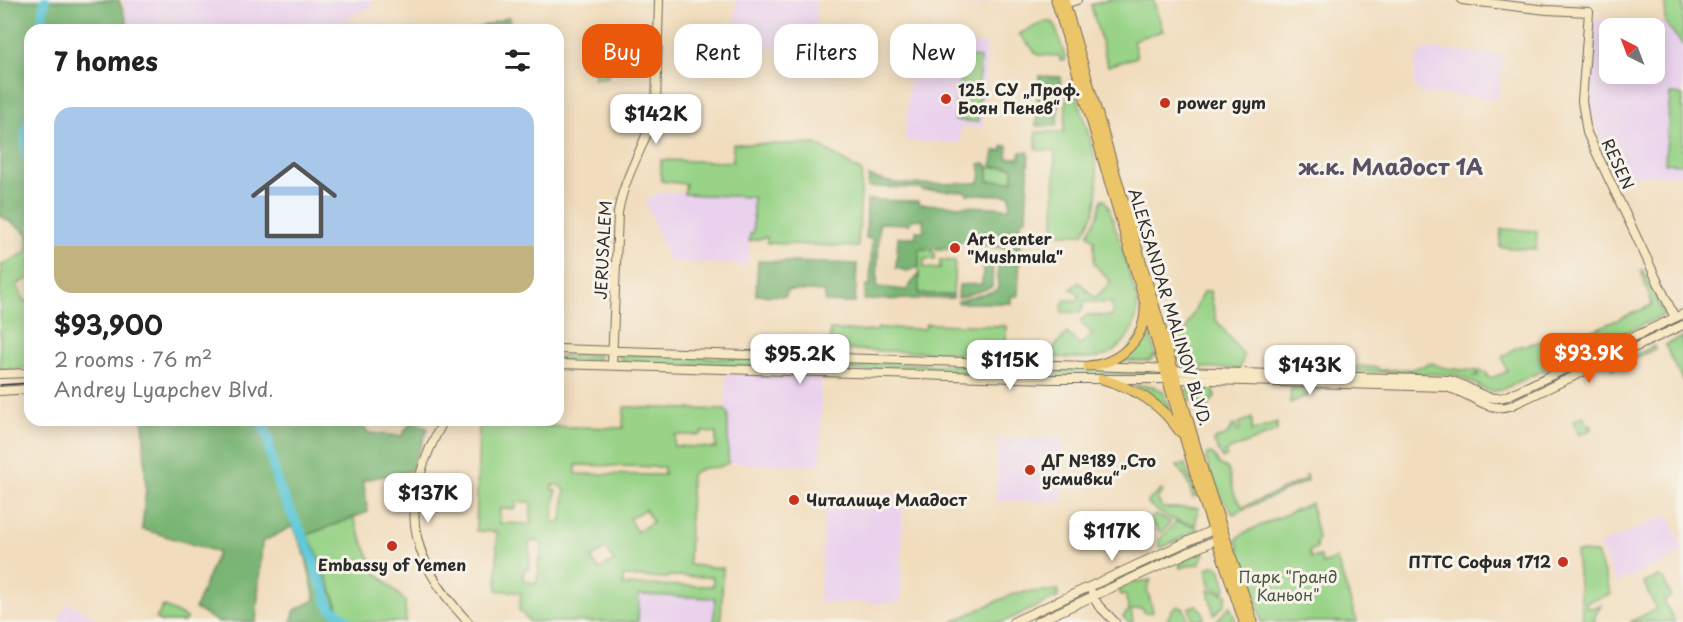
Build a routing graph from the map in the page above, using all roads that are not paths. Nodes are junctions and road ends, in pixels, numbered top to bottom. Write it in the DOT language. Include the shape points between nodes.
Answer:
graph roads {
  1 [pos="659,0"];
  2 [pos="1077,0"];
  3 [pos="1462,0"];
  4 [pos="1061,3"];
  5 [pos="1144,299"];
  6 [pos="1679,316"];
  7 [pos="1683,326"];
  8 [pos="564,349"];
  9 [pos="613,351"];
  10 [pos="564,364"];
  11 [pos="612,365"];
  12 [pos="1088,366"];
  13 [pos="1169,369"];
  14 [pos="24,373"];
  15 [pos="0,374"];
  16 [pos="1102,379"];
  17 [pos="1172,379"];
  18 [pos="24,390"];
  19 [pos="0,392"];
  20 [pos="441,426"];
  21 [pos="1187,445"];
  22 [pos="1220,533"];
  23 [pos="1090,587"];
  24 [pos="1094,596"];
  25 [pos="468,622"];
  26 [pos="1013,622"];
  27 [pos="1037,622"];
  28 [pos="1115,622"];
  29 [pos="1244,622"];
  30 [pos="1252,622"];
  1 -- 9 [label="main road, JERUSALEM" via="656,106 622,188 618,213"];
  2 -- 4 [label="main road"];
  3 -- 6 [label="main road, RESEN" via="1589,12 1582,101 1587,134"];
  4 -- 5 [label="main road, ALEKSANDAR MALINOV BLVD."];
  4 -- 13 [label="main road, ALEKSANDAR MALINOV BLVD."];
  5 -- 12 [label="main road" via="1143,321 1132,343 1112,361"];
  5 -- 13 [label="main road, ALEKSANDAR MALINOV BLVD."];
  6 -- 13 [label="main road" via="1501,399 1486,397 1448,380"];
  7 -- 17 [label="main road" via="1510,406 1489,406 1445,387"];
  8 -- 9 [label="main road"];
  9 -- 11 [label="main road, JERUSALEM"];
  9 -- 12 [label="main road"];
  10 -- 11 [label="main road"];
  11 -- 16 [label="main road"];
  12 -- 13 [label="main road"];
  13 -- 17 [label="main road, ALEKSANDAR MALINOV BLVD."];
  14 -- 15 [label="main road"];
  16 -- 17 [label="main road"];
  16 -- 21 [label="main road" via="1134,390 1155,403"];
  17 -- 21 [label="main road, ALEKSANDAR MALINOV BLVD."];
  17 -- 22 [label="main road, ALEKSANDAR MALINOV BLVD."];
  18 -- 19 [label="main road"];
  20 -- 25 [label="main road" via="419,474 414,510 416,533 434,579"];
  21 -- 22 [label="main road, ALEKSANDAR MALINOV BLVD."];
  22 -- 23 [label="main road"];
  22 -- 24 [label="main road"];
  22 -- 29 [label="main road, ALEKSANDAR MALINOV BLVD."];
  22 -- 30 [label="main road, ALEKSANDAR MALINOV BLVD."];
  23 -- 24 [label="main road"];
  23 -- 26 [label="main road"];
  24 -- 27 [label="main road"];
  24 -- 28 [label="main road"];
}
